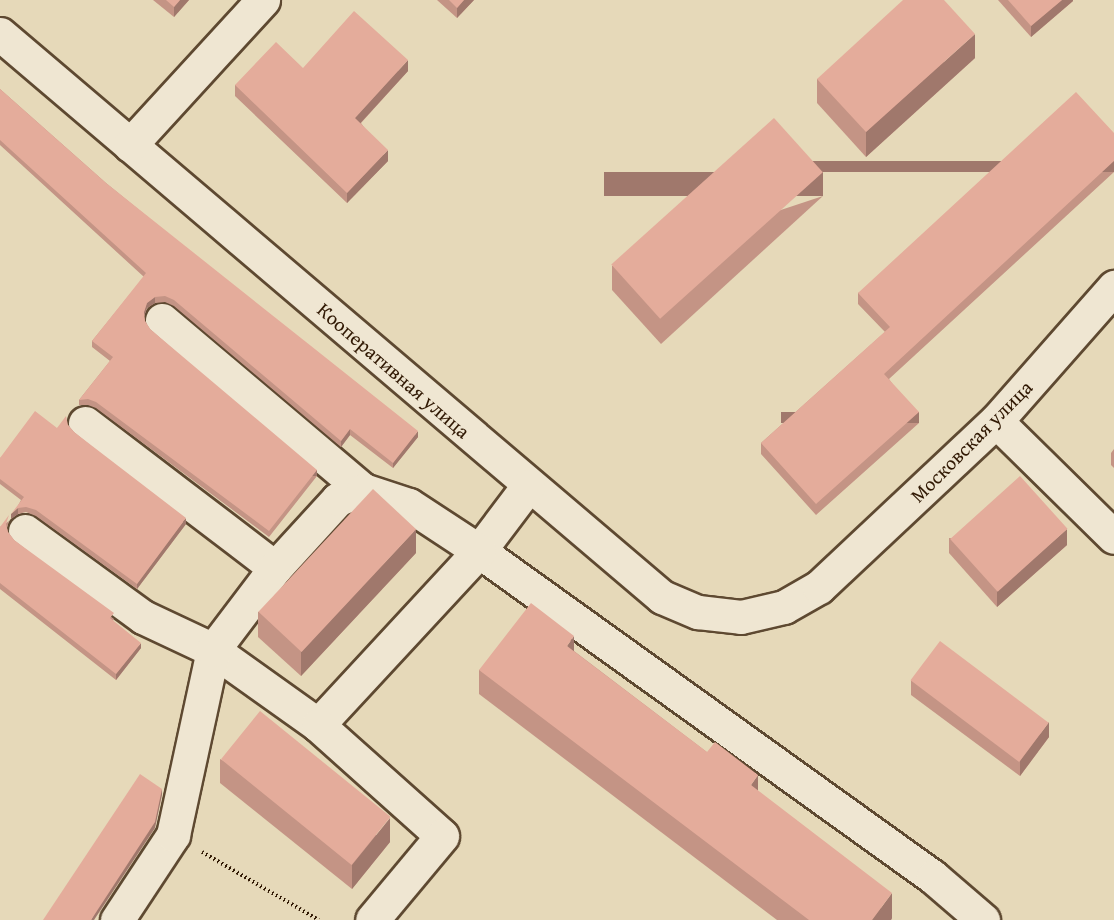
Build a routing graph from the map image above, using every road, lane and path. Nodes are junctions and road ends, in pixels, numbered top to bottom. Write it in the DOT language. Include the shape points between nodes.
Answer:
graph roads {
  1 [pos="263,0"];
  2 [pos="0,34"];
  3 [pos="130,145"];
  4 [pos="1114,287"];
  5 [pos="162,320"];
  6 [pos="996,421"];
  7 [pos="85,423"];
  8 [pos="528,486"];
  9 [pos="363,490"];
  10 [pos="25,531"];
  11 [pos="1114,537"];
  12 [pos="479,551"];
  13 [pos="275,568"];
  14 [pos="819,587"];
  15 [pos="213,650"];
  16 [pos="318,725"];
  17 [pos="173,835"];
  18 [pos="117,920"];
  19 [pos="319,920"];
  20 [pos="372,920"];
  21 [pos="983,920"];
  1 -- 3 [label="street"];
  2 -- 3 [label="street, Кооперативная улица"];
  3 -- 8 [label="street, Кооперативная улица"];
  4 -- 6 [label="street, Московская улица"];
  5 -- 9 [label="street"];
  6 -- 11 [label="street"];
  6 -- 14 [label="street, Московская улица"];
  7 -- 13 [label="street"];
  8 -- 12 [label="street"];
  8 -- 14 [label="street, Кооперативная улица" via="662,597 698,612 741,617 784,607"];
  9 -- 12 [label="street" via="409,505"];
  9 -- 13 [label="street" via="338,499"];
  10 -- 15 [label="street" via="143,617"];
  12 -- 16 [label="street"];
  12 -- 21 [label="street" via="933,877"];
  13 -- 15 [label="street"];
  15 -- 16 [label="street"];
  15 -- 17 [label="street"];
  16 -- 20 [label="street" via="442,836"];
  17 -- 18 [label="street"];
  17 -- 19 [label="path"];
}
